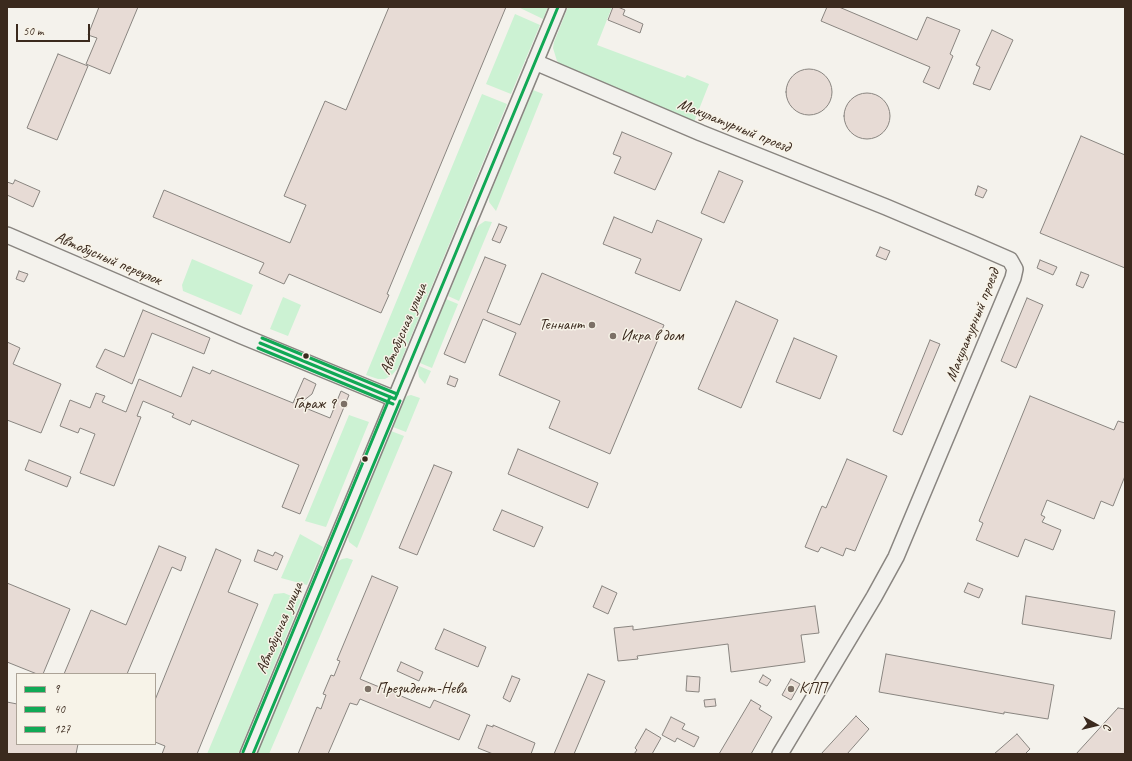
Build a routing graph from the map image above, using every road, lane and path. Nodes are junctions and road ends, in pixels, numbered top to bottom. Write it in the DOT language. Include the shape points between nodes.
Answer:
graph roads {
  1 [pos="558,7"];
  2 [pos="535,62"];
  3 [pos="7,235"];
  4 [pos="395,399"];
  5 [pos="248,754"];
  6 [pos="780,754"];
  1 -- 2 [label="street, Автобусная улица"];
  2 -- 4 [label="street, Автобусная улица"];
  2 -- 6 [label="street, Макулатурный проезд" via="971,243 1010,260 1015,269 896,557"];
  3 -- 4 [label="street, Автобусный переулок"];
  4 -- 5 [label="street, Автобусная улица"];
}
